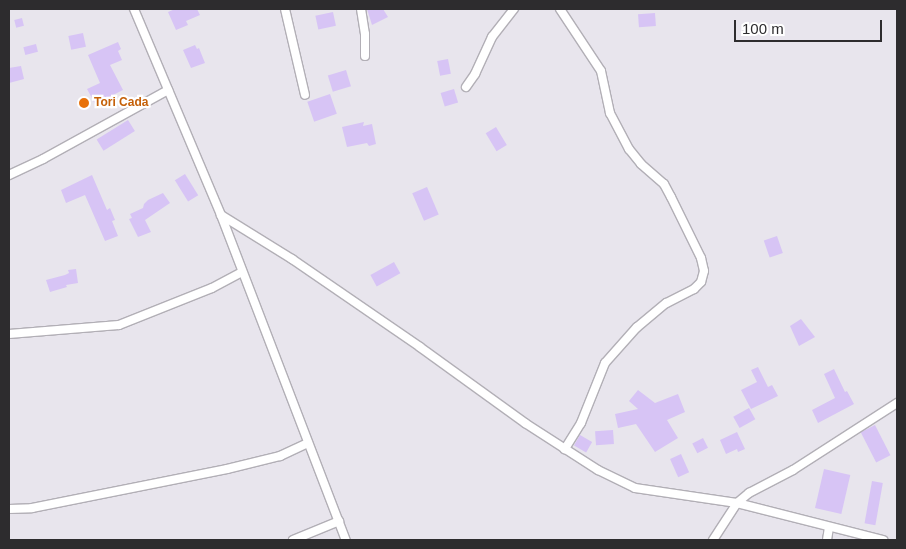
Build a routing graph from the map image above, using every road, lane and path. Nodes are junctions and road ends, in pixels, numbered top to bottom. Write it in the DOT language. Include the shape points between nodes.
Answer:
graph roads {
  1 [pos="134,9"];
  2 [pos="285,9"];
  3 [pos="361,9"];
  4 [pos="514,9"];
  5 [pos="560,9"];
  6 [pos="364,56"];
  7 [pos="466,87"];
  8 [pos="168,90"];
  9 [pos="305,95"];
  10 [pos="9,175"];
  11 [pos="221,215"];
  12 [pos="242,272"];
  13 [pos="9,334"];
  14 [pos="897,403"];
  15 [pos="308,443"];
  16 [pos="565,449"];
  17 [pos="737,503"];
  18 [pos="9,509"];
  19 [pos="338,521"];
  20 [pos="829,527"];
  21 [pos="293,540"];
  22 [pos="346,540"];
  23 [pos="713,540"];
  24 [pos="826,540"];
  25 [pos="883,540"];
  1 -- 8 [label="street"];
  2 -- 9 [label="street"];
  3 -- 6 [label="street"];
  4 -- 7 [label="street" via="492,37"];
  5 -- 16 [label="street" via="600,71 610,113 629,149 664,184 672,197 704,271 701,282 666,303 637,327 605,363 581,423"];
  8 -- 10 [label="street"];
  8 -- 11 [label="street"];
  11 -- 12 [label="street"];
  11 -- 16 [label="street" via="300,265"];
  12 -- 13 [label="street" via="212,288 119,325"];
  12 -- 15 [label="street"];
  14 -- 17 [label="street"];
  15 -- 18 [label="street" via="280,456 228,469 32,508"];
  15 -- 19 [label="street"];
  16 -- 17 [label="street" via="634,488"];
  17 -- 20 [label="street"];
  17 -- 23 [label="street"];
  19 -- 21 [label="street"];
  19 -- 22 [label="street"];
  20 -- 24 [label="street"];
  20 -- 25 [label="street"];
}
